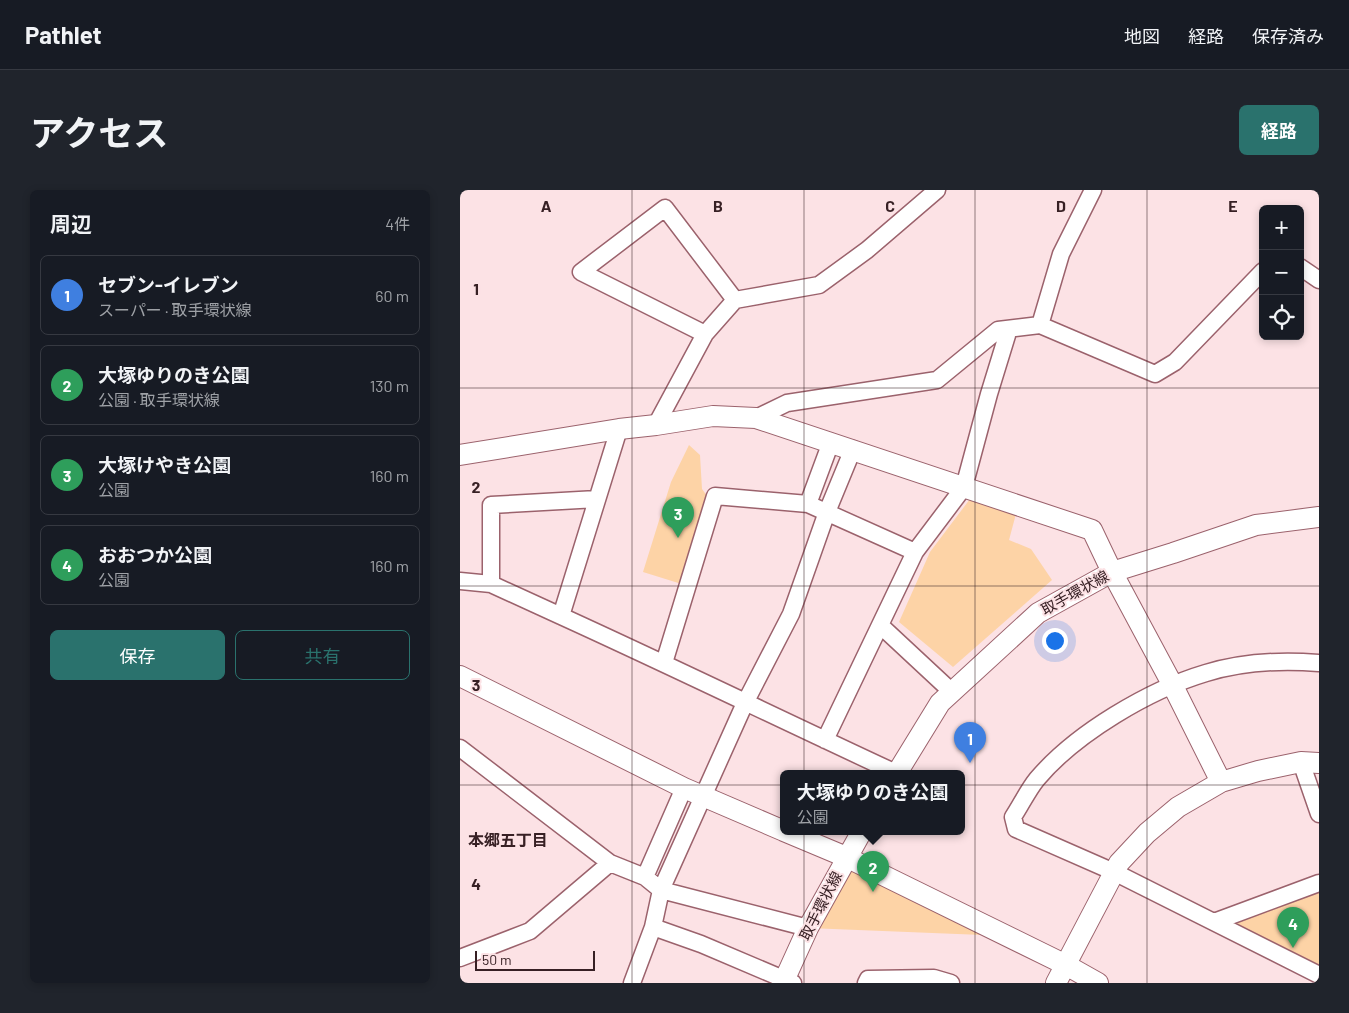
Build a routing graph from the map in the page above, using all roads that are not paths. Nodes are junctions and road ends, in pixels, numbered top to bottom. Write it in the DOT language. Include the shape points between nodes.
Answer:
graph roads {
  1 [pos="937,190"];
  2 [pos="1093,190"];
  3 [pos="1304,270"];
  4 [pos="1259,275"];
  5 [pos="1319,280"];
  6 [pos="735,300"];
  7 [pos="1040,325"];
  8 [pos="1009,329"];
  9 [pos="705,334"];
  10 [pos="756,418"];
  11 [pos="656,425"];
  12 [pos="619,428"];
  13 [pos="832,442"];
  14 [pos="853,449"];
  15 [pos="460,455"];
  16 [pos="964,487"];
  17 [pos="597,499"];
  18 [pos="808,504"];
  19 [pos="827,512"];
  20 [pos="1319,517"];
  21 [pos="915,552"];
  22 [pos="1112,572"];
  23 [pos="460,581"];
  24 [pos="491,584"];
  25 [pos="560,616"];
  26 [pos="880,625"];
  27 [pos="664,663"];
  28 [pos="1319,663"];
  29 [pos="460,676"];
  30 [pos="1172,686"];
  31 [pos="952,692"];
  32 [pos="745,703"];
  33 [pos="825,740"];
  34 [pos="460,748"];
  35 [pos="1310,762"];
  36 [pos="890,770"];
  37 [pos="898,770"];
  38 [pos="1221,782"];
  39 [pos="684,788"];
  40 [pos="702,796"];
  41 [pos="1319,814"];
  42 [pos="780,829"];
  43 [pos="794,835"];
  44 [pos="860,835"];
  45 [pos="846,857"];
  46 [pos="610,864"];
  47 [pos="1114,872"];
  48 [pos="645,877"];
  49 [pos="1319,883"];
  50 [pos="661,890"];
  51 [pos="1214,922"];
  52 [pos="653,927"];
  53 [pos="808,928"];
  54 [pos="460,958"];
  55 [pos="1066,965"];
  56 [pos="1319,975"];
  57 [pos="787,982"];
  58 [pos="632,983"];
  59 [pos="866,983"];
  60 [pos="951,983"];
  61 [pos="1056,983"];
  62 [pos="1098,983"];
  1 -- 6 [label="street" via="867,250 818,284"];
  2 -- 7 [label="street" via="1061,254"];
  3 -- 5 [label="street"];
  4 -- 7 [label="street" via="1175,362 1155,374"];
  6 -- 9 [label="street"];
  6 -- 9 [label="street" via="665,208 581,272"];
  7 -- 8 [label="street"];
  8 -- 10 [label="street" via="998,330 936,380 787,403"];
  8 -- 16 [label="street"];
  9 -- 11 [label="street"];
  10 -- 11 [label="street" via="713,416"];
  10 -- 13 [label="street"];
  11 -- 12 [label="street"];
  12 -- 15 [label="street"];
  12 -- 17 [label="street"];
  13 -- 14 [label="street"];
  13 -- 18 [label="street"];
  14 -- 16 [label="street"];
  14 -- 19 [label="street"];
  16 -- 21 [label="street"];
  16 -- 22 [label="street" via="1092,530"];
  17 -- 24 [label="street" via="491,505"];
  17 -- 25 [label="street"];
  18 -- 19 [label="street"];
  18 -- 27 [label="street" via="715,496"];
  19 -- 21 [label="street"];
  19 -- 32 [label="street" via="791,614"];
  20 -- 22 [label="street, 取手環状線" via="1256,525"];
  21 -- 26 [label="street"];
  22 -- 30 [label="street"];
  22 -- 31 [label="street, 取手環状線" via="1038,613"];
  23 -- 24 [label="street"];
  24 -- 25 [label="street"];
  25 -- 27 [label="street"];
  26 -- 31 [label="street"];
  26 -- 33 [label="street"];
  27 -- 32 [label="street"];
  28 -- 30 [label="street" via="1250,664 1206,673"];
  29 -- 39 [label="street"];
  30 -- 38 [label="street"];
  30 -- 47 [label="street" via="1132,704 1074,742 1037,779 1013,817 1016,829"];
  31 -- 37 [label="street, 取手環状線" via="940,703"];
  32 -- 33 [label="street"];
  32 -- 40 [label="street"];
  33 -- 36 [label="street"];
  34 -- 46 [label="street"];
  35 -- 38 [label="street" via="1258,771"];
  35 -- 41 [label="street"];
  38 -- 47 [label="street" via="1172,812 1147,833"];
  39 -- 40 [label="street"];
  39 -- 48 [label="street"];
  40 -- 42 [label="street"];
  40 -- 50 [label="street"];
  43 -- 45 [label="street"];
  44 -- 45 [label="street, 取手環状線"];
  45 -- 53 [label="street, 取手環状線"];
  45 -- 55 [label="street"];
  46 -- 48 [label="street"];
  46 -- 54 [label="street" via="530,931"];
  47 -- 51 [label="street"];
  47 -- 55 [label="street"];
  48 -- 50 [label="street"];
  49 -- 51 [label="street"];
  50 -- 52 [label="street"];
  50 -- 53 [label="street"];
  51 -- 56 [label="street"];
  52 -- 57 [label="street"];
  52 -- 58 [label="street"];
  53 -- 57 [label="street, 取手環状線"];
  55 -- 61 [label="street"];
  55 -- 62 [label="street"];
  59 -- 60 [label="street" via="868,979 934,978"];
}
